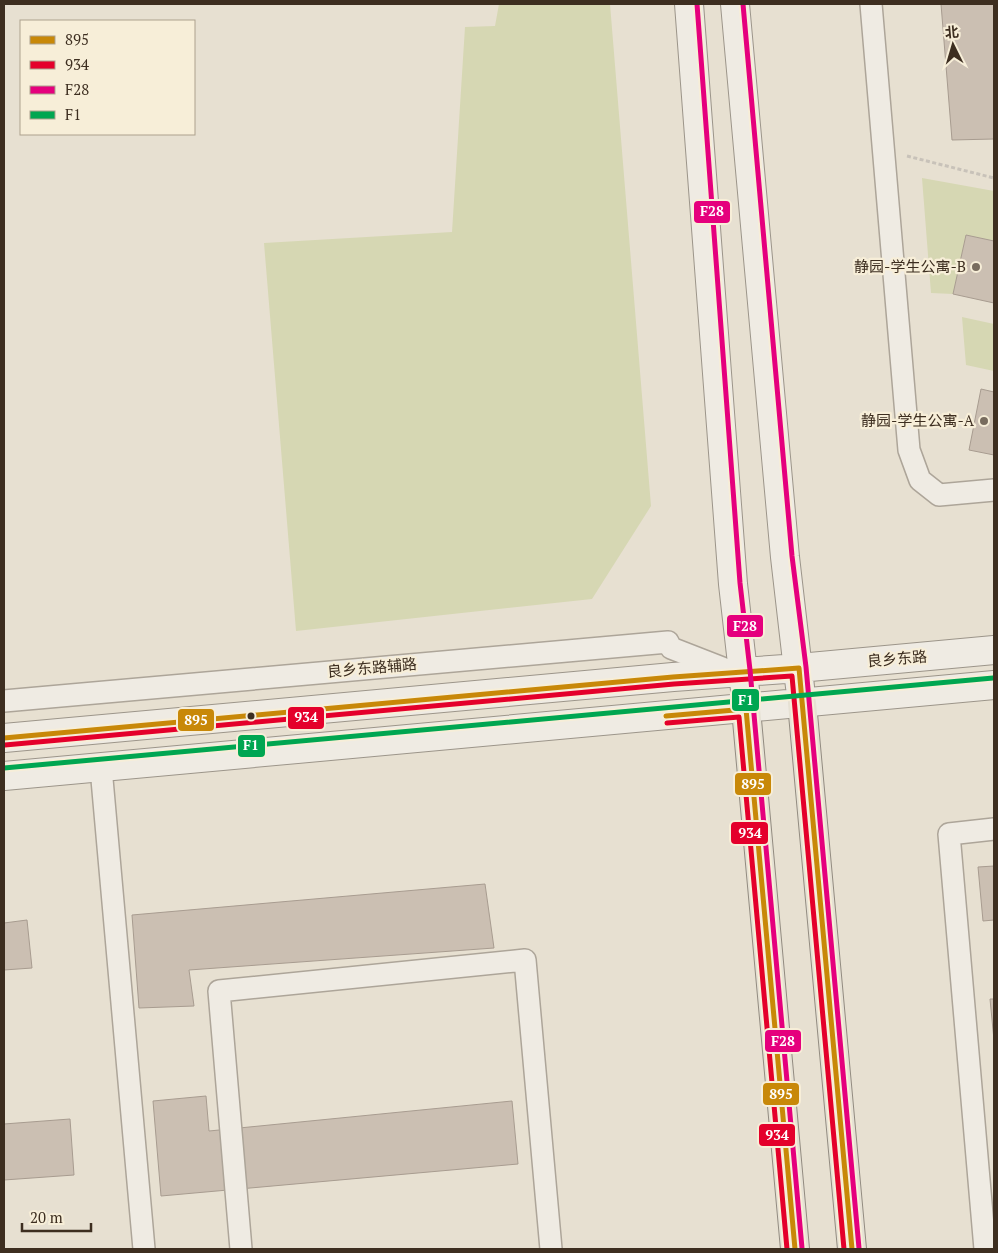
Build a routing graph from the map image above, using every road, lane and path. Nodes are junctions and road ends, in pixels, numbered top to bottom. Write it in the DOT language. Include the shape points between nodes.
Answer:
graph roads {
  1 [pos="689,4"];
  2 [pos="735,4"];
  3 [pos="871,4"];
  4 [pos="884,150"];
  5 [pos="994,178"];
  6 [pos="994,490"];
  7 [pos="994,650"];
  8 [pos="799,668"];
  9 [pos="738,672"];
  10 [pos="994,686"];
  11 [pos="4,701"];
  12 [pos="802,704"];
  13 [pos="746,709"];
  14 [pos="4,738"];
  15 [pos="101,768"];
  16 [pos="4,776"];
  17 [pos="994,829"];
  18 [pos="144,1249"];
  19 [pos="241,1249"];
  20 [pos="551,1249"];
  21 [pos="795,1249"];
  22 [pos="852,1249"];
  23 [pos="985,1249"];
  1 -- 9 [label="main road"];
  2 -- 8 [label="main road" via="785,557"];
  3 -- 4 [label="street"];
  4 -- 5 [label="path"];
  4 -- 6 [label="street" via="910,450 920,480 939,495"];
  7 -- 8 [label="main road, 良乡东路"];
  8 -- 9 [label="main road, 良乡东路"];
  8 -- 12 [label="main road"];
  9 -- 11 [label="street, 良乡东路辅路" via="671,648 668,642"];
  9 -- 13 [label="main road"];
  9 -- 14 [label="main road"];
  10 -- 12 [label="main road"];
  12 -- 13 [label="main road"];
  12 -- 22 [label="main road"];
  13 -- 15 [label="main road"];
  13 -- 21 [label="main road"];
  15 -- 16 [label="main road"];
  15 -- 18 [label="street"];
  17 -- 23 [label="street" via="949,834"];
  19 -- 20 [label="street" via="219,991 525,960"];
}
